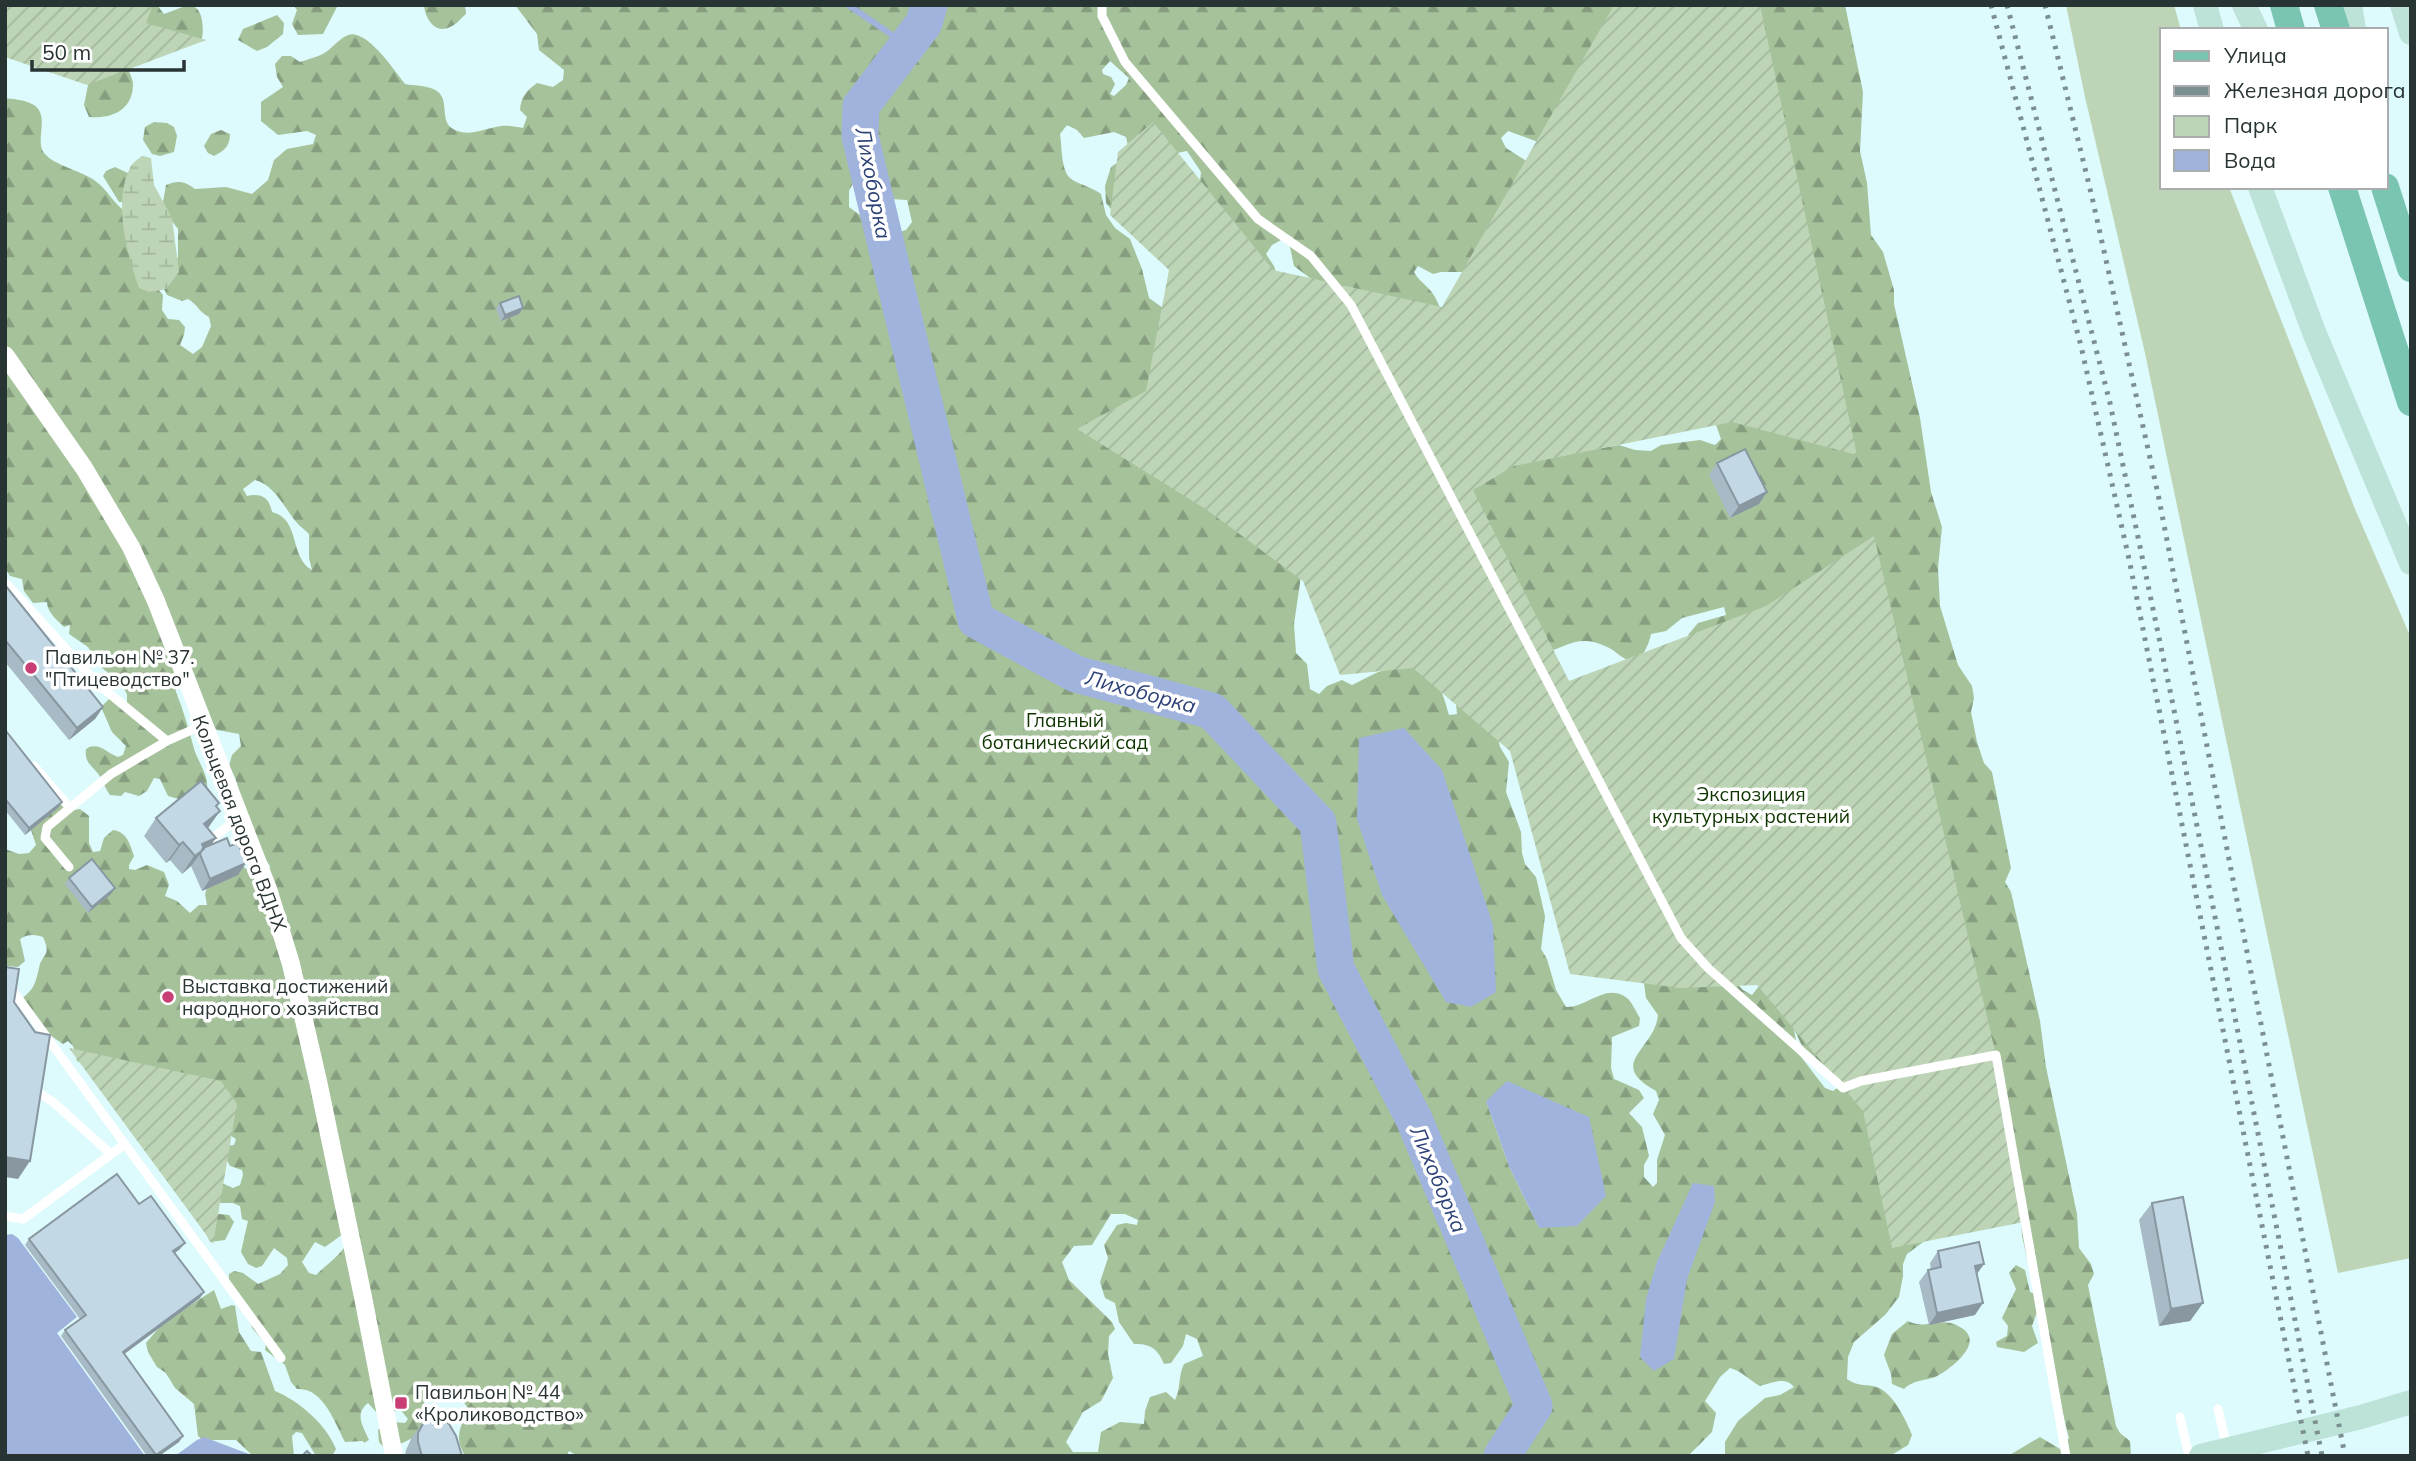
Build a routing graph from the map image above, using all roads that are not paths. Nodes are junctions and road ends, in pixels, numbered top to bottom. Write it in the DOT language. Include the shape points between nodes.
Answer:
graph roads {
  1 [pos="1102,5"];
  2 [pos="2205,5"];
  3 [pos="2244,5"];
  4 [pos="2284,5"];
  5 [pos="2328,5"];
  6 [pos="2350,5"];
  7 [pos="2402,5"];
  8 [pos="2211,28"];
  9 [pos="2255,28"];
  10 [pos="2290,28"];
  11 [pos="2335,28"];
  12 [pos="2354,28"];
  13 [pos="2411,33"];
  14 [pos="2261,189"];
  15 [pos="2333,189"];
  16 [pos="2343,189"];
  17 [pos="2386,189"];
  18 [pos="2358,239"];
  19 [pos="2411,268"];
  20 [pos="5,355"];
  21 [pos="2411,402"];
  22 [pos="2411,564"];
  23 [pos="5,582"];
  24 [pos="203,725"];
  25 [pos="167,741"];
  26 [pos="31,763"];
  27 [pos="70,808"];
  28 [pos="240,816"];
  29 [pos="210,841"];
  30 [pos="69,867"];
  31 [pos="5,980"];
  32 [pos="31,1093"];
  33 [pos="125,1144"];
  34 [pos="110,1154"];
  35 [pos="5,1216"];
  36 [pos="281,1358"];
  37 [pos="2411,1402"];
  38 [pos="2218,1409"];
  39 [pos="2180,1417"];
  40 [pos="2227,1449"];
  41 [pos="394,1456"];
  42 [pos="2066,1456"];
  43 [pos="2189,1456"];
  44 [pos="2201,1456"];
  1 -- 42 [label="lane" via="1102,16 1125,62 1258,219 1311,256 1351,305 1681,938 1708,968 1843,1088 1996,1055"];
  2 -- 8 [label="main road"];
  3 -- 9 [label="main road"];
  4 -- 10 [label="main road"];
  5 -- 11 [label="main road"];
  6 -- 12 [label="main road"];
  7 -- 13 [label="main road"];
  14 -- 22 [label="main road" via="2314,332"];
  15 -- 18 [label="main road"];
  16 -- 18 [label="main road"];
  17 -- 19 [label="main road"];
  18 -- 21 [label="main road"];
  20 -- 24 [label="street, Кольцевая дорога ВДНХ" via="118,521 148,582"];
  23 -- 25 [label="lane" via="99,685"];
  24 -- 25 [label="lane"];
  24 -- 28 [label="street, Кольцевая дорога ВДНХ"];
  25 -- 27 [label="lane" via="111,774"];
  26 -- 27 [label="lane"];
  27 -- 30 [label="lane" via="47,827 45,838"];
  28 -- 29 [label="lane"];
  28 -- 41 [label="street, Кольцевая дорога ВДНХ" via="268,889 297,991"];
  31 -- 33 [label="lane"];
  32 -- 34 [label="lane" via="50,1099"];
  33 -- 34 [label="lane"];
  33 -- 36 [label="lane"];
  34 -- 35 [label="lane" via="23,1219"];
  37 -- 40 [label="main road"];
  38 -- 40 [label="lane"];
  39 -- 43 [label="lane"];
  40 -- 44 [label="main road"];
}
